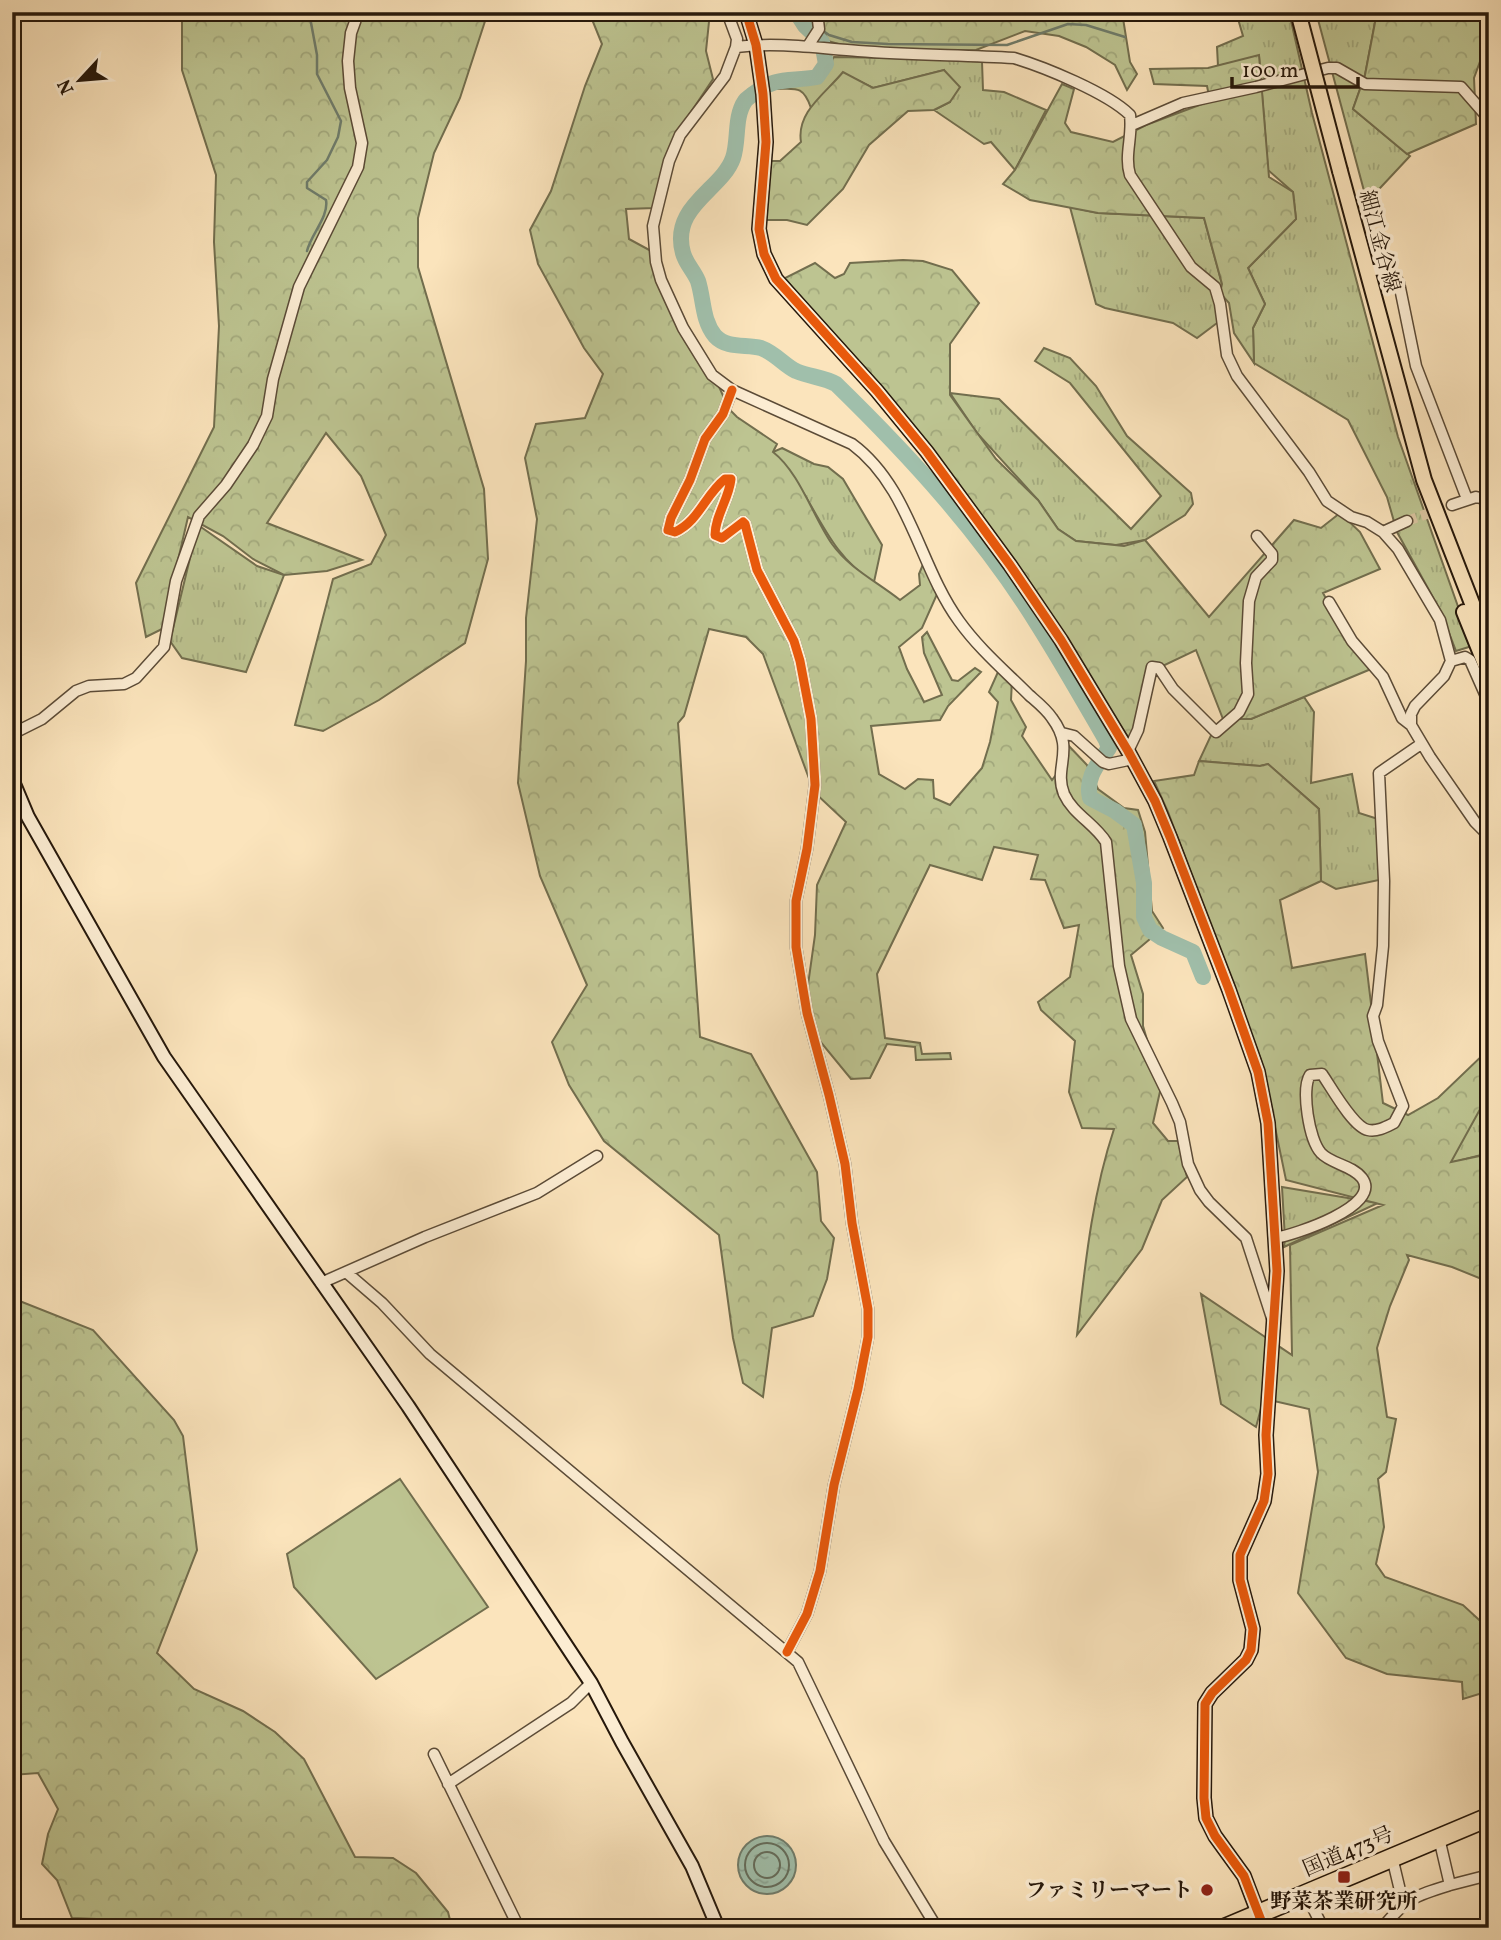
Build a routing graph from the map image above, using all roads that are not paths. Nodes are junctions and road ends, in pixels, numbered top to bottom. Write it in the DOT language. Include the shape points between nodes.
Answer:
graph roads {
  1 [pos="362,12"];
  2 [pos="727,12"];
  3 [pos="746,12"];
  4 [pos="817,12"];
  5 [pos="1298,12"];
  6 [pos="756,45"];
  7 [pos="808,46"];
  8 [pos="736,47"];
  9 [pos="1489,118"];
  10 [pos="1132,125"];
  11 [pos="1366,271"];
  12 [pos="732,390"];
  13 [pos="1424,480"];
  14 [pos="1467,499"];
  15 [pos="1489,500"];
  16 [pos="1452,505"];
  17 [pos="1407,521"];
  18 [pos="1383,532"];
  19 [pos="1257,536"];
  20 [pos="1489,548"];
  21 [pos="1489,573"];
  22 [pos="1329,602"];
  23 [pos="1485,630"];
  24 [pos="1489,647"];
  25 [pos="1451,661"];
  26 [pos="1489,674"];
  27 [pos="1489,703"];
  28 [pos="1411,725"];
  29 [pos="1062,733"];
  30 [pos="12,734"];
  31 [pos="1421,744"];
  32 [pos="1131,755"];
  33 [pos="12,779"];
  34 [pos="1489,836"];
  35 [pos="597,1156"];
  36 [pos="1275,1238"];
  37 [pos="346,1272"];
  38 [pos="321,1283"];
  39 [pos="1274,1321"];
  40 [pos="787,1652"];
  41 [pos="592,1683"];
  42 [pos="434,1754"];
  43 [pos="448,1784"];
  44 [pos="1489,1817"];
  45 [pos="1439,1838"];
  46 [pos="1392,1857"];
  47 [pos="1489,1875"];
  48 [pos="1450,1885"];
  49 [pos="1306,1894"];
  50 [pos="1403,1903"];
  51 [pos="1261,1921"];
  52 [pos="519,1928"];
  53 [pos="719,1928"];
  54 [pos="937,1928"];
  55 [pos="1225,1928"];
  56 [pos="1323,1928"];
  57 [pos="1382,1928"];
  1 -- 30 [label="street" via="351,33 348,61 362,143 359,167 299,287 267,416 226,485 199,516 176,581 163,647 136,678 76,691 42,719"];
  2 -- 8 [label="street"];
  3 -- 6 [label="street"];
  4 -- 7 [label="street" via="819,29"];
  5 -- 11 [label="main road, 細江金谷線, bridge"];
  6 -- 7 [label="street"];
  6 -- 8 [label="street"];
  6 -- 32 [label="street" via="766,142 759,229 776,279 927,452 1054,630"];
  7 -- 10 [label="street" via="1014,58 1113,101 1130,115"];
  8 -- 12 [label="street" via="725,76 680,135 668,161 653,226 661,280 683,328 712,375"];
  9 -- 10 [label="street" via="1461,87 1365,84 1337,68 1328,68 1183,103"];
  10 -- 18 [label="street" via="1126,162 1130,175 1191,267 1215,287 1227,355 1237,376 1327,501"];
  11 -- 13 [label="main road, 細江金谷線"];
  11 -- 14 [label="street" via="1393,273 1399,283 1416,366"];
  12 -- 29 [label="street" via="852,444 866,455 897,498 958,621 1051,716"];
  12 -- 40 [label="street" via="723,414 705,439 668,530 684,528 718,484 731,479 715,536 722,538 738,524 745,524 757,570 800,661 811,719 815,785 796,901 796,947 807,1013 843,1156 869,1309 868,1337 834,1485 820,1571 807,1614"];
  13 -- 23 [label="main road, 細江金谷線"];
  13 -- 26 [label="main road, 細江金谷線" via="1435,533"];
  14 -- 15 [label="street"];
  14 -- 16 [label="street"];
  17 -- 18 [label="street"];
  18 -- 25 [label="street" via="1440,620"];
  19 -- 32 [label="street" via="1272,559 1256,577 1249,601 1248,694 1239,712 1216,732 1173,689 1159,668 1152,667"];
  20 -- 21 [label="street"];
  22 -- 28 [label="street" via="1352,641 1383,677 1402,718"];
  23 -- 24 [label="main road, 細江金谷線"];
  25 -- 27 [label="street" via="1470,660"];
  25 -- 28 [label="street" via="1444,676 1415,706"];
  28 -- 31 [label="street"];
  29 -- 32 [label="street" via="1074,736 1109,764"];
  29 -- 39 [label="street" via="1064,793 1106,842 1119,966 1131,1019 1172,1102 1188,1164 1200,1190 1246,1238"];
  31 -- 34 [label="street"];
  31 -- 36 [label="street" via="1379,773 1383,946 1373,1016 1403,1106 1394,1124 1365,1130 1322,1074 1310,1075 1305,1090 1315,1142 1321,1153 1362,1178 1366,1188 1353,1207 1308,1229"];
  32 -- 36 [label="street" via="1170,837 1258,1072 1268,1123"];
  33 -- 38 [label="street" via="28,817 164,1057"];
  35 -- 37 [label="street" via="537,1193"];
  36 -- 39 [label="street"];
  37 -- 38 [label="street"];
  37 -- 40 [label="street" via="430,1354"];
  38 -- 41 [label="street"];
  39 -- 51 [label="street" via="1266,1435 1268,1474 1264,1501 1240,1555 1240,1580 1253,1629 1251,1650 1212,1693 1205,1704 1204,1723 1206,1818 1244,1876"];
  40 -- 54 [label="street" via="804,1672 884,1841"];
  41 -- 43 [label="street" via="571,1703"];
  41 -- 53 [label="street" via="692,1866"];
  42 -- 43 [label="street"];
  43 -- 52 [label="street"];
  44 -- 45 [label="highway, 国道473号"];
  45 -- 46 [label="highway, 国道473号"];
  45 -- 48 [label="street"];
  46 -- 49 [label="highway, 国道473号"];
  46 -- 50 [label="street"];
  47 -- 48 [label="street"];
  48 -- 50 [label="street"];
  49 -- 51 [label="highway, 国道473号"];
  49 -- 56 [label="street"];
  50 -- 57 [label="street"];
  51 -- 55 [label="highway, 国道473号"];
}
